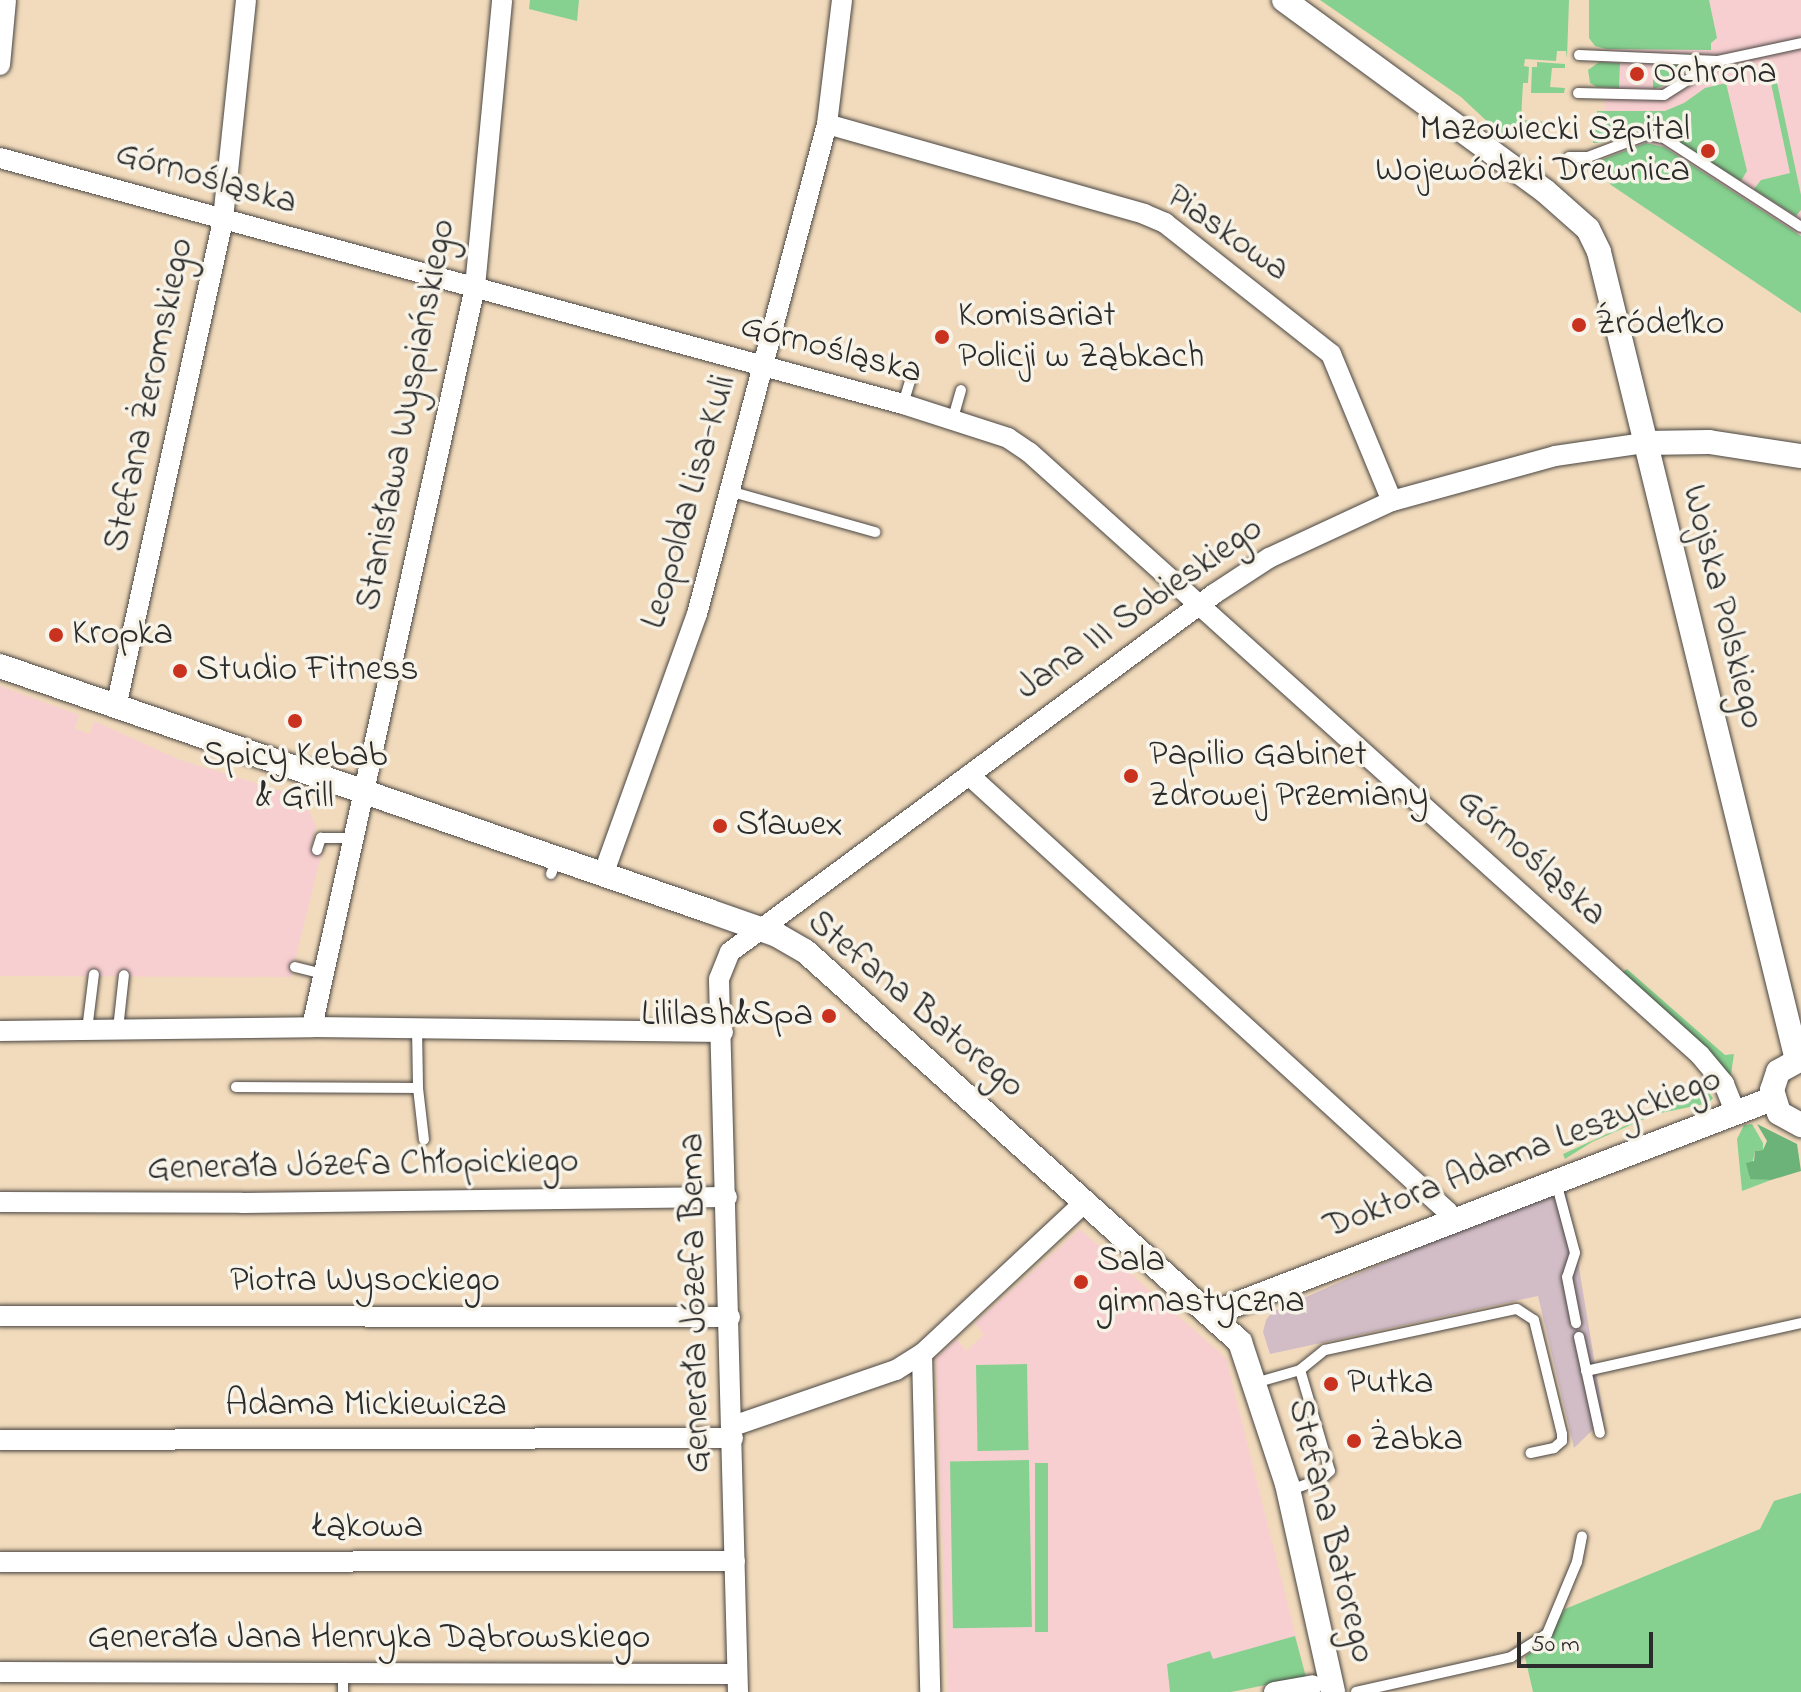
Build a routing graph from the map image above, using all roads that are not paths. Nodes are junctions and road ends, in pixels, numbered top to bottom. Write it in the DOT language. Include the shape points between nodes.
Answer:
graph roads {
  1 [pos="6,0"];
  2 [pos="246,0"];
  3 [pos="502,0"];
  4 [pos="842,0"];
  5 [pos="1289,2"];
  6 [pos="1801,43"];
  7 [pos="1579,55"];
  8 [pos="1718,61"];
  9 [pos="0,65"];
  10 [pos="1578,93"];
  11 [pos="827,124"];
  12 [pos="1569,157"];
  13 [pos="0,158"];
  14 [pos="223,219"];
  15 [pos="1801,227"];
  16 [pos="475,287"];
  17 [pos="763,367"];
  18 [pos="911,378"];
  19 [pos="961,390"];
  20 [pos="903,404"];
  21 [pos="953,418"];
  22 [pos="1644,443"];
  23 [pos="1801,456"];
  24 [pos="729,491"];
  25 [pos="1392,501"];
  26 [pos="875,532"];
  27 [pos="1200,605"];
  28 [pos="0,666"];
  29 [pos="116,707"];
  30 [pos="969,775"];
  31 [pos="364,793"];
  32 [pos="355,838"];
  33 [pos="317,850"];
  34 [pos="603,875"];
  35 [pos="760,929"];
  36 [pos="295,967"];
  37 [pos="94,974"];
  38 [pos="324,974"];
  39 [pos="124,975"];
  40 [pos="312,1027"];
  41 [pos="417,1028"];
  42 [pos="118,1029"];
  43 [pos="87,1030"];
  44 [pos="0,1031"];
  45 [pos="723,1032"];
  46 [pos="1799,1060"];
  47 [pos="236,1087"];
  48 [pos="418,1088"];
  49 [pos="1772,1099"];
  50 [pos="1735,1111"];
  51 [pos="1801,1125"];
  52 [pos="424,1140"];
  53 [pos="1556,1182"];
  54 [pos="727,1197"];
  55 [pos="1086,1201"];
  56 [pos="0,1202"];
  57 [pos="1452,1223"];
  58 [pos="1211,1314"];
  59 [pos="0,1316"];
  60 [pos="730,1317"];
  61 [pos="1576,1323"];
  62 [pos="1801,1323"];
  63 [pos="1579,1337"];
  64 [pos="922,1354"];
  65 [pos="1300,1370"];
  66 [pos="1586,1371"];
  67 [pos="1255,1383"];
  68 [pos="733,1432"];
  69 [pos="1600,1433"];
  70 [pos="0,1440"];
  71 [pos="1531,1453"];
  72 [pos="1288,1490"];
  73 [pos="1582,1536"];
  74 [pos="735,1561"];
  75 [pos="0,1562"];
  76 [pos="0,1672"];
  77 [pos="343,1683"];
  78 [pos="737,1683"];
  79 [pos="1323,1688"];
  80 [pos="930,1692"];
  81 [pos="1274,1692"];
  82 [pos="1356,1692"];
  1 -- 9 [label="street"];
  2 -- 14 [label="street, Stefana Żeromskiego"];
  3 -- 16 [label="street, Stanisława Wyspiańskiego"];
  4 -- 11 [label="street, Leopolda Lisa-Kuli"];
  5 -- 22 [label="street, Wojska Polskiego" via="1545,191 1588,229 1599,252"];
  6 -- 8 [label="lane"];
  7 -- 8 [label="lane"];
  8 -- 10 [label="lane" via="1664,95"];
  11 -- 17 [label="street, Leopolda Lisa-Kuli"];
  11 -- 25 [label="street, Piaskowa" via="1165,223 1331,354"];
  12 -- 15 [label="lane" via="1588,157 1646,135 1664,138"];
  13 -- 14 [label="street, Górnośląska"];
  14 -- 16 [label="street, Górnośląska"];
  14 -- 29 [label="street, Stefana Żeromskiego"];
  16 -- 17 [label="street, Górnośląska"];
  16 -- 31 [label="street, Stanisława Wyspiańskiego"];
  17 -- 20 [label="street, Górnośląska"];
  17 -- 24 [label="street, Leopolda Lisa-Kuli"];
  18 -- 20 [label="lane"];
  19 -- 21 [label="lane"];
  20 -- 21 [label="street, Górnośląska"];
  21 -- 27 [label="street, Górnośląska" via="995,432 1029,452"];
  22 -- 23 [label="street, Jana III Sobieskiego" via="1709,442"];
  22 -- 25 [label="street, Jana III Sobieskiego" via="1555,456"];
  22 -- 46 [label="street, Wojska Polskiego"];
  24 -- 26 [label="lane"];
  24 -- 34 [label="street, Leopolda Lisa-Kuli" via="697,614"];
  25 -- 27 [label="street, Jana III Sobieskiego" via="1269,558"];
  27 -- 30 [label="street, Jana III Sobieskiego"];
  27 -- 50 [label="street, Górnośląska" via="1700,1055 1724,1084"];
  28 -- 29 [label="street, Stefana Batorego"];
  29 -- 31 [label="street, Stefana Batorego"];
  30 -- 35 [label="street, Jana III Sobieskiego"];
  30 -- 57 [label="street" via="1448,1212"];
  31 -- 32 [label="street, Stanisława Wyspiańskiego"];
  31 -- 34 [label="street, Stefana Batorego" via="554,867"];
  32 -- 33 [label="lane" via="321,838"];
  32 -- 38 [label="street, Stanisława Wyspiańskiego"];
  34 -- 35 [label="street, Stefana Batorego"];
  35 -- 45 [label="street, Generała Józefa Bema" via="739,942 723,965"];
  35 -- 55 [label="street, Stefana Batorego" via="805,951"];
  36 -- 38 [label="lane"];
  37 -- 43 [label="lane"];
  38 -- 40 [label="street, Stanisława Wyspiańskiego"];
  39 -- 42 [label="lane"];
  40 -- 41 [label="street"];
  40 -- 42 [label="street"];
  41 -- 45 [label="street"];
  41 -- 48 [label="lane"];
  42 -- 43 [label="street"];
  43 -- 44 [label="street"];
  45 -- 54 [label="street, Generała Józefa Bema"];
  46 -- 49 [label="street" via="1778,1072"];
  47 -- 48 [label="lane"];
  48 -- 52 [label="lane"];
  49 -- 50 [label="street, Doktora Adama Leszyckiego"];
  49 -- 51 [label="street" via="1785,1119"];
  50 -- 53 [label="street, Doktora Adama Leszyckiego"];
  53 -- 57 [label="street, Doktora Adama Leszyckiego"];
  53 -- 61 [label="lane" via="1575,1253 1567,1277"];
  54 -- 56 [label="street, Generała Józefa Chłopickiego"];
  54 -- 60 [label="street, Generała Józefa Bema"];
  55 -- 58 [label="street, Stefana Batorego"];
  55 -- 64 [label="street, Adama Mickiewicza"];
  57 -- 58 [label="street, Doktora Adama Leszyckiego"];
  58 -- 67 [label="street, Stefana Batorego" via="1240,1342"];
  59 -- 60 [label="street, Piotra Wysockiego"];
  60 -- 68 [label="street, Generała Józefa Bema"];
  62 -- 66 [label="lane"];
  63 -- 66 [label="lane"];
  64 -- 68 [label="street, Adama Mickiewicza" via="896,1370"];
  64 -- 80 [label="street"];
  65 -- 67 [label="lane"];
  65 -- 71 [label="lane" via="1325,1350 1517,1309 1534,1320 1562,1434 1554,1448"];
  65 -- 72 [label="lane" via="1330,1471"];
  66 -- 69 [label="lane"];
  67 -- 72 [label="street, Stefana Batorego"];
  68 -- 70 [label="street, Adama Mickiewicza"];
  68 -- 74 [label="street, Generała Józefa Bema"];
  72 -- 79 [label="street, Stefana Batorego"];
  73 -- 82 [label="lane" via="1577,1562 1547,1634 1511,1657"];
  74 -- 75 [label="street, Łąkowa"];
  74 -- 78 [label="street, Generała Józefa Bema"];
  76 -- 77 [label="street, Generała Jana Henryka Dąbrowskiego"];
  77 -- 78 [label="street, Generała Jana Henryka Dąbrowskiego"];
  79 -- 81 [label="street"];
}
